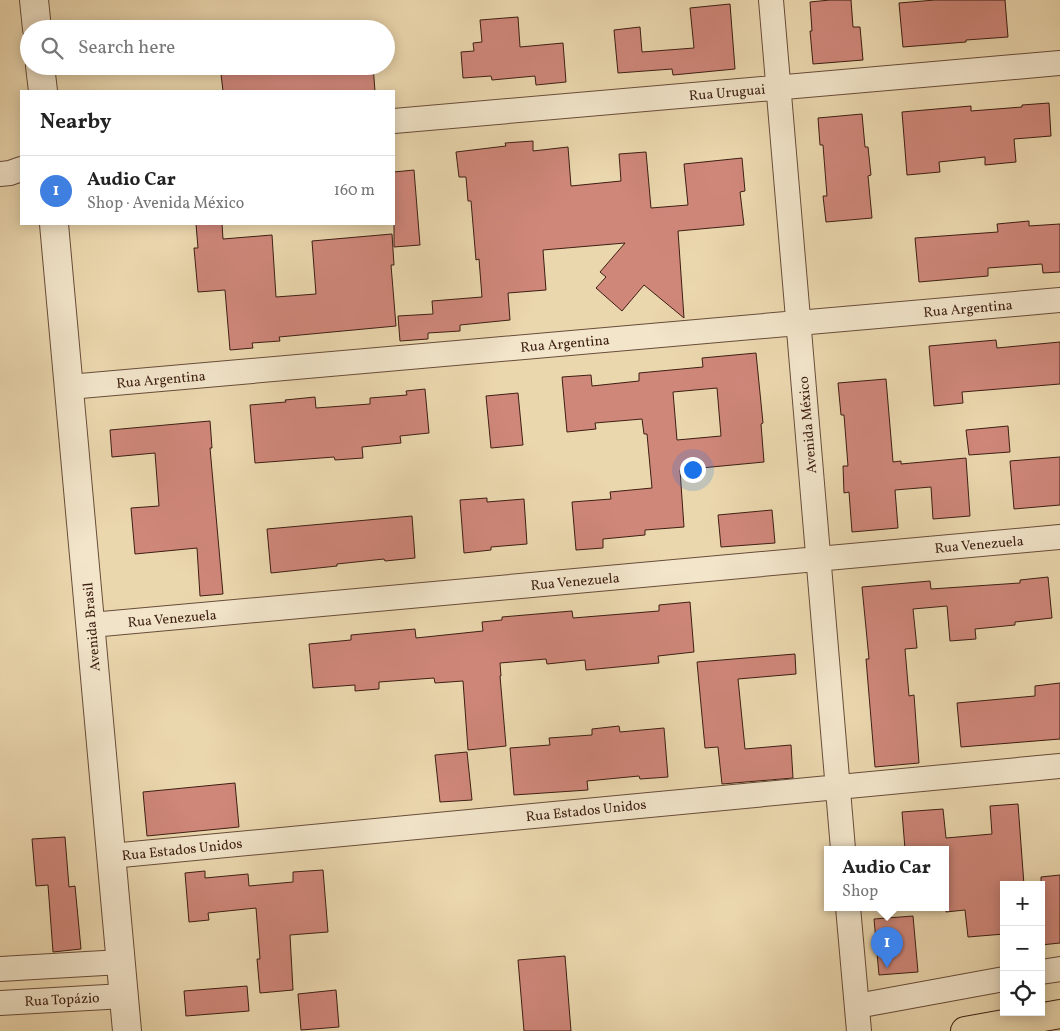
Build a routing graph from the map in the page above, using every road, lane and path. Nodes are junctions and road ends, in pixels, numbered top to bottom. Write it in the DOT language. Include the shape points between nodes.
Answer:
graph roads {
  1 [pos="34,0"];
  2 [pos="771,0"];
  3 [pos="36,20"];
  4 [pos="1060,63"];
  5 [pos="41,75"];
  6 [pos="779,88"];
  7 [pos="42,90"];
  8 [pos="395,121"];
  9 [pos="20,169"];
  10 [pos="0,174"];
  11 [pos="54,225"];
  12 [pos="1060,300"];
  13 [pos="799,323"];
  14 [pos="69,387"];
  15 [pos="1060,537"];
  16 [pos="819,559"];
  17 [pos="91,625"];
  18 [pos="1060,766"];
  19 [pos="838,786"];
  20 [pos="843,846"];
  21 [pos="111,856"];
  22 [pos="848,911"];
  23 [pos="121,962"];
  24 [pos="1060,968"];
  25 [pos="0,969"];
  26 [pos="1045,971"];
  27 [pos="1000,980"];
  28 [pos="124,996"];
  29 [pos="0,1003"];
  30 [pos="857,1006"];
  31 [pos="1060,1014"];
  32 [pos="127,1031"];
  33 [pos="859,1031"];
  34 [pos="965,1031"];
  1 -- 3 [label="street"];
  2 -- 6 [label="street, Avenida México"];
  4 -- 6 [label="street, Rua Uruguai"];
  5 -- 7 [label="street"];
  6 -- 8 [label="street, Rua Uruguai"];
  6 -- 13 [label="street, Avenida México"];
  9 -- 10 [label="street"];
  11 -- 14 [label="street, Avenida Brasil"];
  12 -- 13 [label="street, Rua Argentina"];
  13 -- 14 [label="street, Rua Argentina"];
  13 -- 16 [label="street, Avenida México"];
  14 -- 17 [label="street, Avenida Brasil"];
  15 -- 16 [label="street, Rua Venezuela"];
  16 -- 17 [label="street, Rua Venezuela"];
  16 -- 19 [label="street, Avenida México"];
  17 -- 21 [label="street, Avenida Brasil"];
  18 -- 19 [label="street, Rua Estados Unidos"];
  19 -- 20 [label="street, Avenida México"];
  19 -- 21 [label="street, Rua Estados Unidos"];
  21 -- 23 [label="street, Avenida Brasil"];
  22 -- 30 [label="street"];
  23 -- 25 [label="street"];
  23 -- 28 [label="street, Avenida Brasil"];
  24 -- 26 [label="street"];
  27 -- 30 [label="street"];
  28 -- 29 [label="street, Rua Topázio"];
  28 -- 32 [label="street, Avenida Brasil"];
  30 -- 33 [label="street"];
  31 -- 34 [label="main road"];
}
